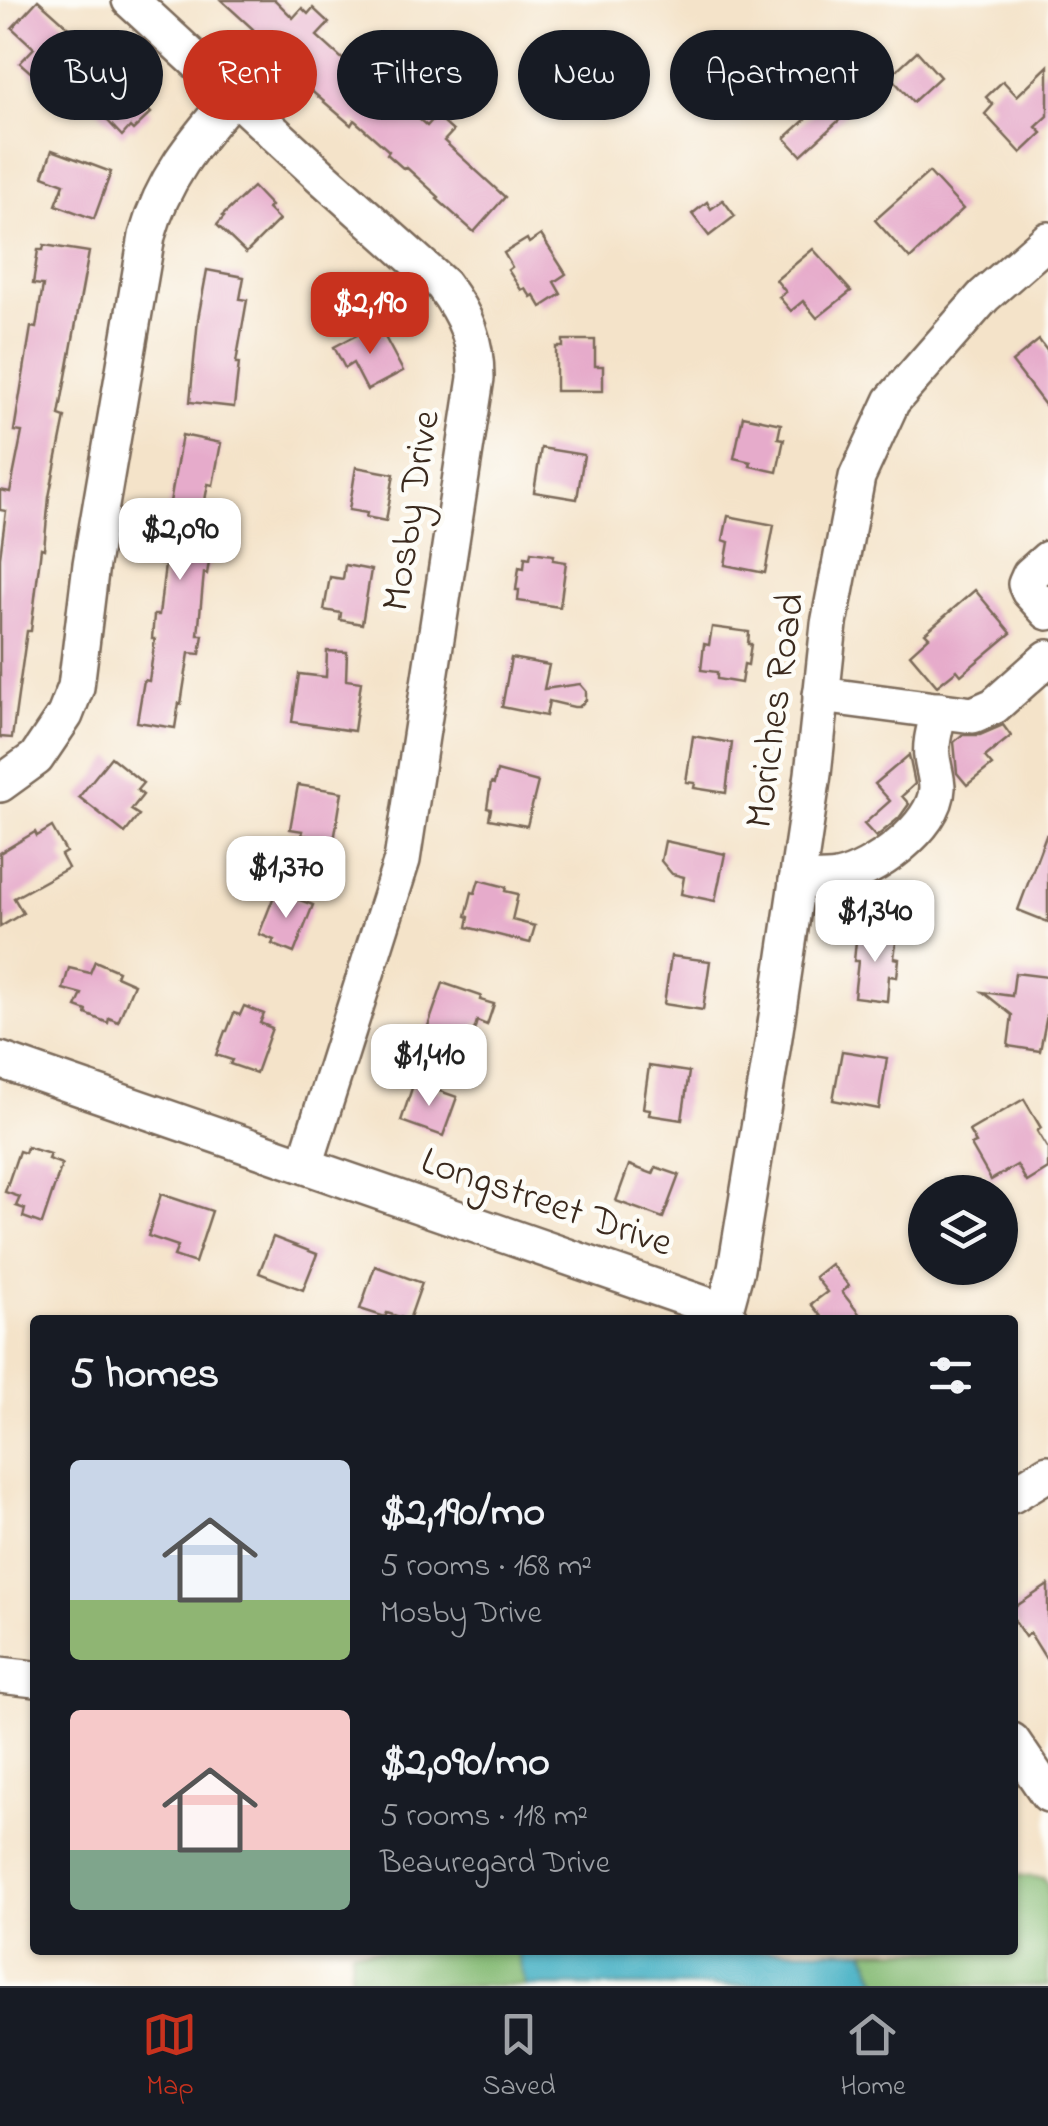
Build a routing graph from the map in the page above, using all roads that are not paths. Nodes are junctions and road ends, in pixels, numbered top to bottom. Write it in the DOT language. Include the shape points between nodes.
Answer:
graph roads {
  1 [pos="130,0"];
  2 [pos="183,49"];
  3 [pos="214,120"];
  4 [pos="261,120"];
  5 [pos="1048,240"];
  6 [pos="1048,559"];
  7 [pos="1048,612"];
  8 [pos="1048,658"];
  9 [pos="821,696"];
  10 [pos="939,710"];
  11 [pos="0,784"];
  12 [pos="797,881"];
  13 [pos="0,1060"];
  14 [pos="306,1165"];
  15 [pos="720,1315"];
  16 [pos="726,1315"];
  17 [pos="1048,1473"];
  18 [pos="1018,1491"];
  19 [pos="0,1675"];
  20 [pos="30,1678"];
  21 [pos="1018,1750"];
  22 [pos="1048,1794"];
  1 -- 2 [label="street, Mosby Drive"];
  3 -- 11 [label="street" via="180,161 151,222 90,564 76,686 36,758"];
  4 -- 14 [label="street, Mosby Drive" via="444,285 476,350 402,860"];
  5 -- 9 [label="street, Moriches Road" via="984,296 892,400 858,477"];
  6 -- 7 [label="street" via="1026,584"];
  8 -- 10 [label="street" via="984,712"];
  9 -- 10 [label="street"];
  9 -- 12 [label="street, Moriches Road"];
  10 -- 12 [label="street" via="931,754 937,788 927,817 870,866 836,879"];
  12 -- 16 [label="street, Moriches Road"];
  13 -- 14 [label="street, Longstreet Drive"];
  14 -- 15 [label="street, Longstreet Drive"];
  17 -- 18 [label="street"];
  19 -- 20 [label="street"];
  21 -- 22 [label="street"];
}
